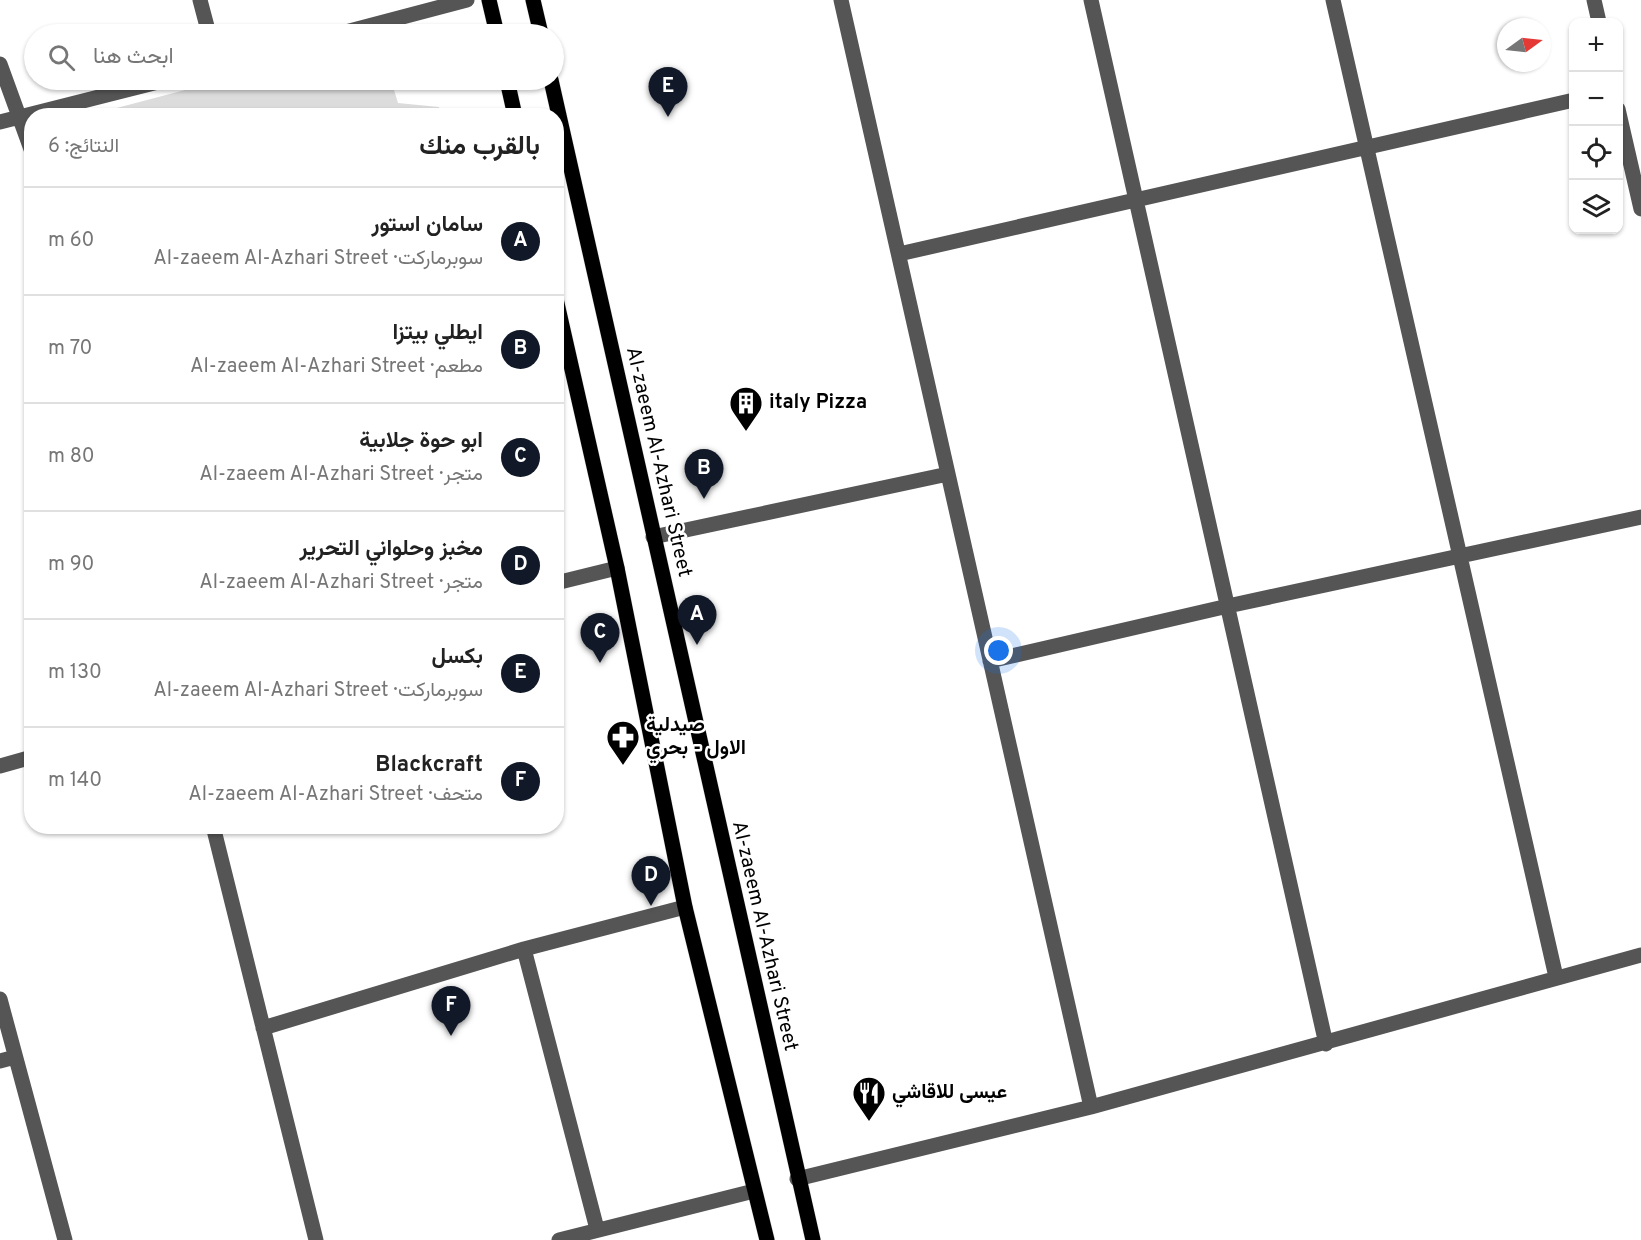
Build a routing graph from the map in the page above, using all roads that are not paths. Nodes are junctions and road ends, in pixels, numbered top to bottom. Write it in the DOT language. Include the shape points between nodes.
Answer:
graph roads {
  1 [pos="200,0"];
  2 [pos="467,0"];
  3 [pos="489,0"];
  4 [pos="533,0"];
  5 [pos="841,0"];
  6 [pos="1091,0"];
  7 [pos="1332,0"];
  8 [pos="1594,0"];
  9 [pos="1598,18"];
  10 [pos="206,24"];
  11 [pos="376,24"];
  12 [pos="495,24"];
  13 [pos="539,24"];
  14 [pos="0,64"];
  15 [pos="126,90"];
  16 [pos="509,90"];
  17 [pos="553,90"];
  18 [pos="1569,101"];
  19 [pos="53,108"];
  20 [pos="513,108"];
  21 [pos="557,108"];
  22 [pos="24,115"];
  23 [pos="17,117"];
  24 [pos="0,122"];
  25 [pos="1622,126"];
  26 [pos="24,133"];
  27 [pos="564,138"];
  28 [pos="1366,147"];
  29 [pos="1136,200"];
  30 [pos="1641,209"];
  31 [pos="899,255"];
  32 [pos="564,334"];
  33 [pos="948,474"];
  34 [pos="1641,517"];
  35 [pos="653,537"];
  36 [pos="1459,555"];
  37 [pos="617,568"];
  38 [pos="564,582"];
  39 [pos="1227,606"];
  40 [pos="990,661"];
  41 [pos="24,760"];
  42 [pos="0,766"];
  43 [pos="215,834"];
  44 [pos="685,908"];
  45 [pos="524,949"];
  46 [pos="1641,955"];
  47 [pos="1556,977"];
  48 [pos="0,999"];
  49 [pos="263,1028"];
  50 [pos="1326,1044"];
  51 [pos="8,1059"];
  52 [pos="1091,1107"];
  53 [pos="797,1179"];
  54 [pos="754,1191"];
  55 [pos="597,1229"];
  56 [pos="64,1240"];
  57 [pos="316,1240"];
  58 [pos="559,1240"];
  59 [pos="767,1240"];
  60 [pos="813,1240"];
  1 -- 10 [label="street"];
  2 -- 11 [label="street"];
  3 -- 12 [label="main road"];
  4 -- 13 [label="main road"];
  5 -- 31 [label="street"];
  6 -- 29 [label="street"];
  7 -- 28 [label="street"];
  8 -- 9 [label="street"];
  14 -- 23 [label="street"];
  15 -- 19 [label="street"];
  16 -- 20 [label="main road"];
  17 -- 21 [label="main road, Al-zaeem Al-Azhari Street"];
  18 -- 28 [label="street"];
  22 -- 23 [label="street"];
  23 -- 24 [label="street"];
  23 -- 26 [label="street"];
  25 -- 30 [label="street"];
  27 -- 35 [label="main road, Al-zaeem Al-Azhari Street"];
  28 -- 29 [label="street"];
  28 -- 36 [label="street"];
  29 -- 31 [label="street"];
  29 -- 39 [label="street"];
  31 -- 33 [label="street"];
  32 -- 37 [label="main road"];
  33 -- 35 [label="street"];
  33 -- 40 [label="street"];
  34 -- 36 [label="street"];
  35 -- 53 [label="main road, Al-zaeem Al-Azhari Street"];
  36 -- 39 [label="street"];
  36 -- 47 [label="street"];
  37 -- 38 [label="street"];
  37 -- 44 [label="main road"];
  39 -- 40 [label="street"];
  39 -- 50 [label="street"];
  40 -- 52 [label="street"];
  41 -- 42 [label="street"];
  43 -- 49 [label="street"];
  44 -- 45 [label="street"];
  44 -- 54 [label="main road"];
  45 -- 49 [label="street"];
  45 -- 55 [label="street"];
  46 -- 47 [label="street"];
  47 -- 50 [label="street"];
  48 -- 51 [label="street"];
  49 -- 57 [label="street"];
  50 -- 52 [label="street"];
  51 -- 56 [label="street"];
  52 -- 53 [label="street"];
  53 -- 60 [label="main road, Al-zaeem Al-Azhari Street"];
  54 -- 55 [label="street"];
  54 -- 59 [label="main road"];
  55 -- 58 [label="street"];
}
